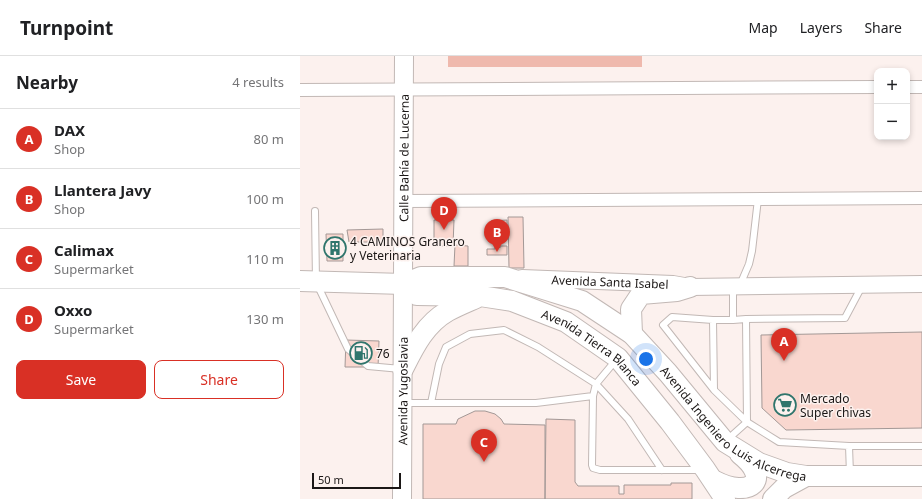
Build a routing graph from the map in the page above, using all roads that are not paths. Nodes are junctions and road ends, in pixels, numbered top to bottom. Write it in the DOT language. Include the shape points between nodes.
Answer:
graph roads {
  1 [pos="404,56"];
  2 [pos="874,87"];
  3 [pos="910,87"];
  4 [pos="922,87"];
  5 [pos="404,89"];
  6 [pos="300,90"];
  7 [pos="922,198"];
  8 [pos="758,199"];
  9 [pos="404,202"];
  10 [pos="315,211"];
  11 [pos="505,277"];
  12 [pos="308,281"];
  13 [pos="404,284"];
  14 [pos="863,284"];
  15 [pos="922,284"];
  16 [pos="736,286"];
  17 [pos="690,287"];
  18 [pos="480,296"];
  19 [pos="746,319"];
  20 [pos="713,320"];
  21 [pos="733,320"];
  22 [pos="632,334"];
  23 [pos="618,358"];
  24 [pos="403,369"];
  25 [pos="668,373"];
  26 [pos="596,384"];
  27 [pos="714,390"];
  28 [pos="593,396"];
  29 [pos="403,403"];
  30 [pos="431,403"];
  31 [pos="747,422"];
  32 [pos="725,442"];
  33 [pos="849,446"];
  34 [pos="922,446"];
  35 [pos="662,470"];
  36 [pos="708,473"];
  37 [pos="806,476"];
  38 [pos="850,476"];
  39 [pos="922,476"];
  40 [pos="402,499"];
  41 [pos="725,499"];
  42 [pos="773,499"];
  1 -- 5 [label="main road, Calle Bahía de Lucerna"];
  2 -- 5 [label="street"];
  3 -- 4 [label="street"];
  5 -- 6 [label="street"];
  5 -- 9 [label="main road, Calle Bahía de Lucerna"];
  7 -- 8 [label="street"];
  8 -- 9 [label="street"];
  8 -- 16 [label="lane" via="749,264"];
  9 -- 13 [label="main road, Calle Bahía de Lucerna"];
  10 -- 12 [label="lane"];
  11 -- 13 [label="main road, Avenida Santa Isabel" via="421,277"];
  11 -- 17 [label="street, Avenida Santa Isabel" via="673,284"];
  11 -- 22 [label="main road, Avenida Ingeniero Luis Alcerrega" via="582,301"];
  12 -- 13 [label="main road, Avenida Santa Isabel"];
  12 -- 24 [label="lane" via="348,349 368,366"];
  13 -- 18 [label="main road, Avenida Tierra Blanca" via="417,294"];
  13 -- 24 [label="main road, Avenida Yugoslavia"];
  14 -- 15 [label="street, Avenida Santa Isabel"];
  14 -- 16 [label="street, Avenida Santa Isabel"];
  14 -- 19 [label="lane" via="845,318"];
  16 -- 17 [label="street, Avenida Santa Isabel"];
  16 -- 21 [label="lane"];
  17 -- 22 [label="main road" via="677,291 641,294 630,309"];
  18 -- 23 [label="main road, Avenida Tierra Blanca" via="512,301 566,322"];
  18 -- 24 [label="main road" via="447,311 431,324 416,344"];
  19 -- 21 [label="lane"];
  19 -- 31 [label="lane"];
  20 -- 21 [label="lane"];
  20 -- 27 [label="lane"];
  20 -- 27 [label="lane" via="672,317 663,324"];
  22 -- 25 [label="main road, Avenida Ingeniero Luis Alcerrega"];
  23 -- 25 [label="main road" via="630,353"];
  23 -- 26 [label="lane"];
  23 -- 36 [label="main road, Avenida Tierra Blanca"];
  24 -- 29 [label="main road, Avenida Yugoslavia"];
  25 -- 32 [label="main road, Avenida Ingeniero Luis Alcerrega"];
  26 -- 28 [label="lane"];
  26 -- 30 [label="lane" via="538,347 504,330 477,333 446,347 439,364"];
  26 -- 35 [label="lane" via="628,419"];
  27 -- 31 [label="lane"];
  28 -- 30 [label="lane" via="536,403"];
  28 -- 35 [label="lane" via="593,468"];
  29 -- 30 [label="lane"];
  29 -- 40 [label="main road, Avenida Yugoslavia"];
  31 -- 32 [label="lane"];
  31 -- 33 [label="lane" via="779,442"];
  32 -- 36 [label="main road" via="752,466 756,481 754,488 747,494 731,492 723,489"];
  32 -- 37 [label="main road, Avenida Ingeniero Luis Alcerrega" via="760,462 787,473"];
  33 -- 34 [label="lane"];
  33 -- 38 [label="lane"];
  35 -- 36 [label="lane"];
  36 -- 41 [label="main road, Avenida Tierra Blanca"];
  37 -- 38 [label="main road, Avenida Ingeniero Luis Alcerrega"];
  37 -- 42 [label="main road" via="784,488"];
  38 -- 39 [label="main road, Avenida Ingeniero Luis Alcerrega"];
}
